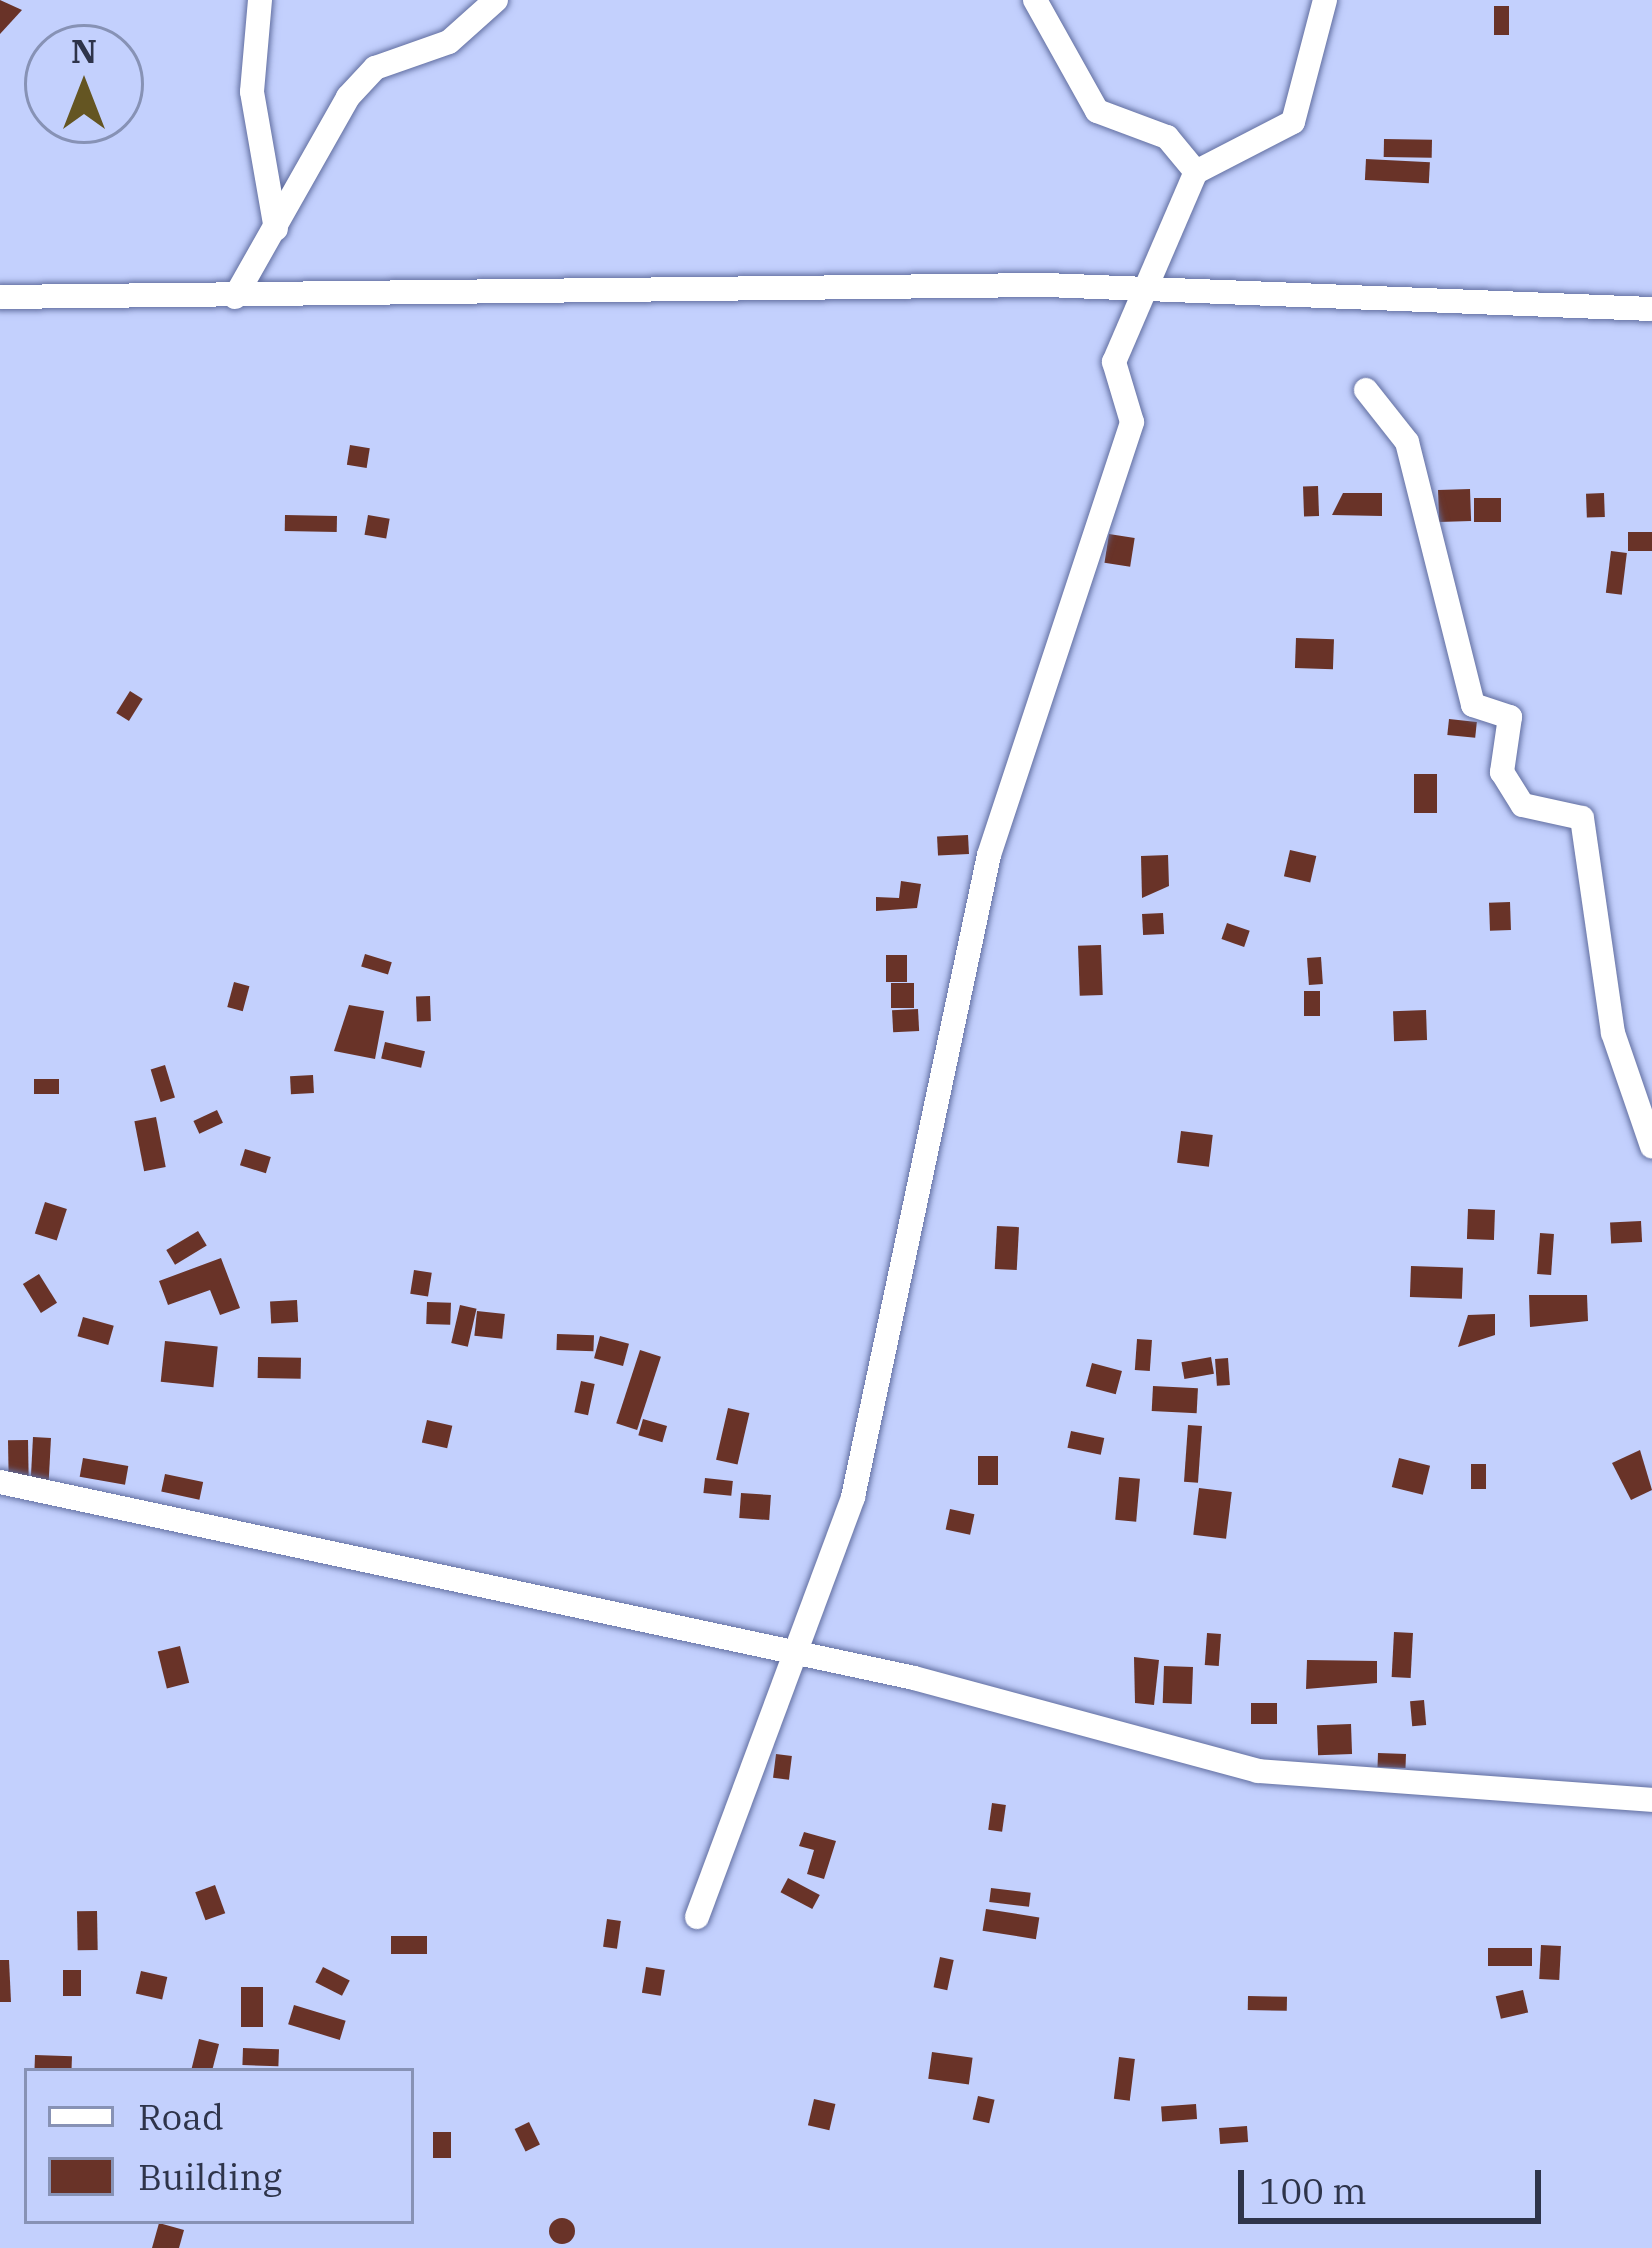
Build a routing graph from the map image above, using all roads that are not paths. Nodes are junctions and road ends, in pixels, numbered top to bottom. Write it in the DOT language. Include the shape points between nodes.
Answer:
graph roads {
  1 [pos="260,0"];
  2 [pos="496,0"];
  3 [pos="1035,0"];
  4 [pos="1325,0"];
  5 [pos="1196,172"];
  6 [pos="276,230"];
  7 [pos="1142,290"];
  8 [pos="0,297"];
  9 [pos="235,297"];
  10 [pos="1652,309"];
  11 [pos="1366,390"];
  12 [pos="1652,1146"];
  13 [pos="0,1482"];
  14 [pos="795,1652"];
  15 [pos="1652,1800"];
  16 [pos="698,1917"];
  1 -- 6 [label="street" via="252,92"];
  2 -- 6 [label="street" via="449,42 362,82"];
  3 -- 5 [label="street" via="1097,111 1167,137"];
  4 -- 5 [label="street" via="1293,122"];
  5 -- 7 [label="street"];
  6 -- 9 [label="street"];
  7 -- 9 [label="street"];
  7 -- 10 [label="street"];
  7 -- 14 [label="street" via="1114,362 1132,422 989,855 853,1497"];
  8 -- 9 [label="street"];
  11 -- 12 [label="street" via="1407,442 1473,705 1510,717 1502,772 1523,805 1582,818 1613,1034"];
  13 -- 14 [label="street"];
  14 -- 15 [label="street" via="1258,1771"];
  14 -- 16 [label="street"];
}
